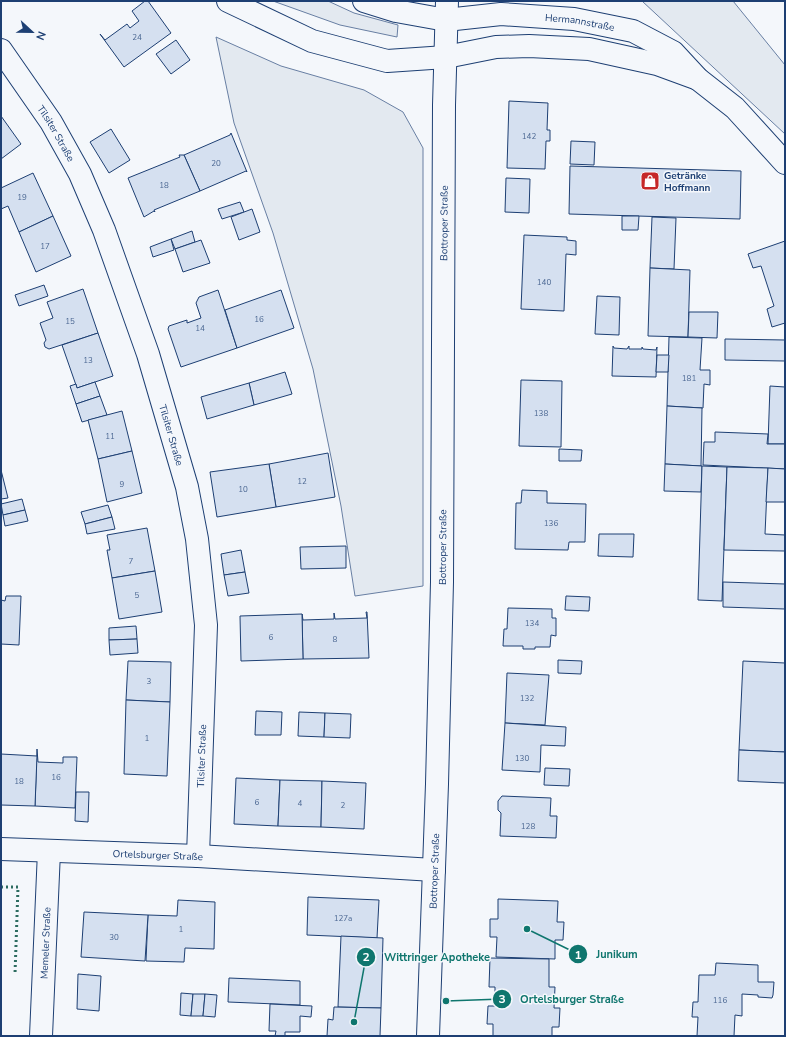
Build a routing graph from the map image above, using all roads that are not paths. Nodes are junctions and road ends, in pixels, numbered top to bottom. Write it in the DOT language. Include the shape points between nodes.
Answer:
graph roads {
  1 [pos="228,1"];
  2 [pos="364,1"];
  3 [pos="447,10"];
  4 [pos="1,50"];
  5 [pos="446,57"];
  6 [pos="698,78"];
  7 [pos="785,163"];
  8 [pos="1,849"];
  9 [pos="49,851"];
  10 [pos="198,856"];
  11 [pos="434,870"];
  12 [pos="41,1036"];
  13 [pos="428,1036"];
  1 -- 5 [label="street" via="312,41 386,61"];
  2 -- 3 [label="street" via="396,11"];
  3 -- 5 [label="street, Bottroper Straße"];
  3 -- 6 [label="street, Hermannstraße" via="574,19 633,31 673,52"];
  4 -- 10 [label="street, Tilsiter Straße" via="51,122 80,174 104,230 148,354 187,488 197,539 206,625"];
  5 -- 6 [label="street, Hermannstraße" via="496,47 589,49 657,64"];
  5 -- 11 [label="street, Bottroper Straße" via="442,582"];
  6 -- 7 [label="street, Hermannstraße" via="735,108"];
  8 -- 9 [label="street, Ortelsburger Straße"];
  9 -- 10 [label="street, Ortelsburger Straße"];
  9 -- 12 [label="street, Memeler Straße"];
  10 -- 11 [label="street, Ortelsburger Straße"];
  11 -- 13 [label="street, Bottroper Straße"];
}
